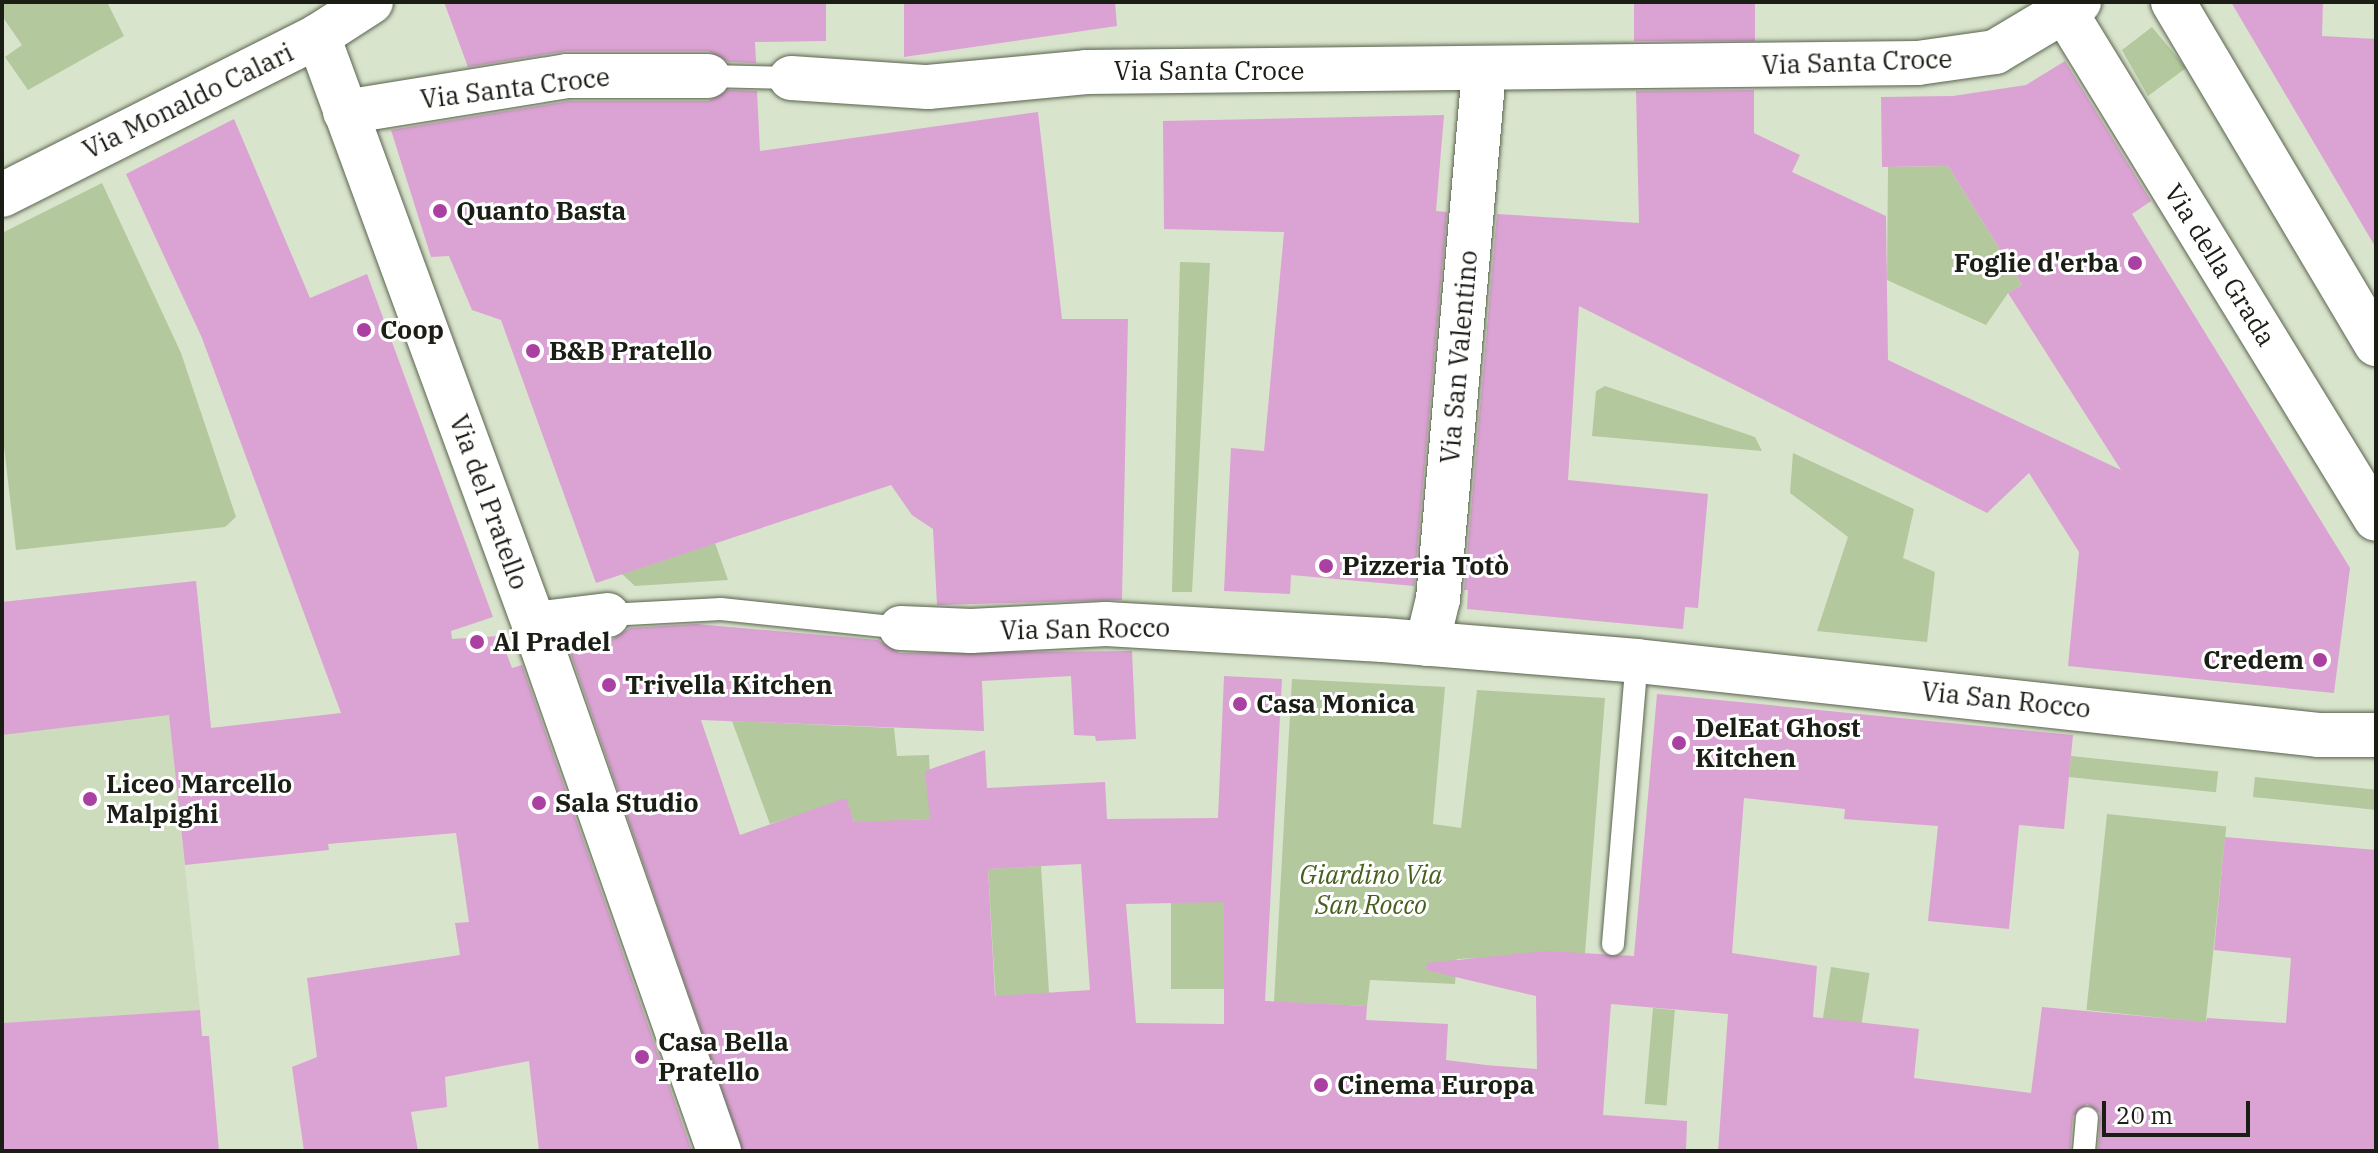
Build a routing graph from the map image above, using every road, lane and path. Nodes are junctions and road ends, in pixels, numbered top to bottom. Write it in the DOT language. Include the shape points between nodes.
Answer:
graph roads {
  1 [pos="371,2"];
  2 [pos="2173,2"];
  3 [pos="2068,5"];
  4 [pos="318,36"];
  5 [pos="1484,70"];
  6 [pos="708,76"];
  7 [pos="791,78"];
  8 [pos="345,112"];
  9 [pos="2,195"];
  10 [pos="2376,344"];
  11 [pos="2376,519"];
  12 [pos="607,615"];
  13 [pos="534,624"];
  14 [pos="901,628"];
  15 [pos="1427,644"];
  16 [pos="1637,661"];
  17 [pos="2376,735"];
  18 [pos="1613,944"];
  19 [pos="2087,1118"];
  20 [pos="719,1151"];
  21 [pos="2084,1151"];
  1 -- 4 [label="street, Via Monaldo Calari"];
  2 -- 10 [label="street"];
  3 -- 5 [label="street, Via Santa Croce" via="1995,52 1969,59"];
  3 -- 11 [label="street, Via della Grada"];
  4 -- 8 [label="street, Via del Pratello"];
  4 -- 9 [label="street, Via Monaldo Calari"];
  5 -- 7 [label="street, Via Santa Croce" via="1086,72 928,87"];
  5 -- 15 [label="street, Via San Valentino" via="1438,599"];
  6 -- 7 [label="lane, Via Santa Croce"];
  6 -- 8 [label="street, Via Santa Croce" via="567,76"];
  8 -- 13 [label="street, Via del Pratello"];
  12 -- 13 [label="street, Via San Rocco"];
  12 -- 14 [label="lane, Via San Rocco" via="721,609"];
  13 -- 20 [label="street, Via del Pratello"];
  14 -- 15 [label="street, Via San Rocco" via="971,631 1106,624"];
  15 -- 16 [label="street, Via San Rocco"];
  16 -- 17 [label="street, Via San Rocco" via="2318,735"];
  16 -- 18 [label="lane"];
  19 -- 21 [label="lane"];
}
